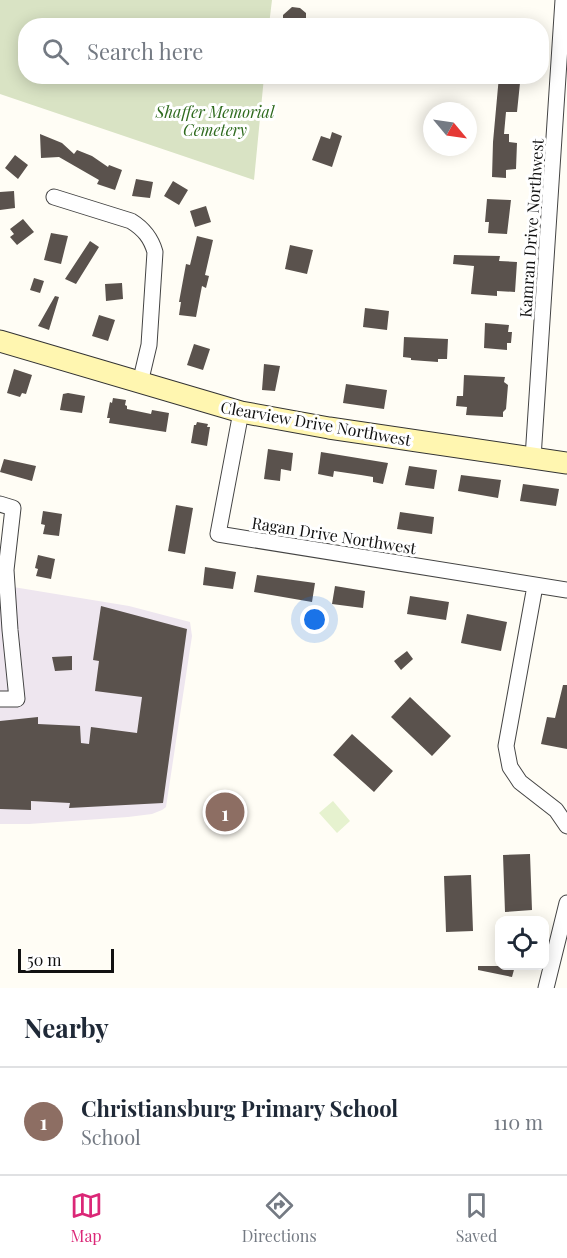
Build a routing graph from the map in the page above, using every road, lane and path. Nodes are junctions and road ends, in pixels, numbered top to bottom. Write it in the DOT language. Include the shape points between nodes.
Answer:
graph roads {
  1 [pos="563,0"];
  2 [pos="563,55"];
  3 [pos="54,197"];
  4 [pos="0,341"];
  5 [pos="140,383"];
  6 [pos="241,412"];
  7 [pos="533,458"];
  8 [pos="567,463"];
  9 [pos="7,506"];
  10 [pos="535,586"];
  11 [pos="567,590"];
  12 [pos="0,699"];
  13 [pos="567,826"];
  14 [pos="567,903"];
  15 [pos="546,988"];
  1 -- 2 [label="street, Kamran Drive Northwest"];
  2 -- 7 [label="street, Kamran Drive Northwest"];
  3 -- 5 [label="street" via="131,221 140,226 152,243 155,252 149,345"];
  4 -- 5 [label="street, Clearview Drive Northwest"];
  5 -- 6 [label="street, Clearview Drive Northwest"];
  6 -- 7 [label="street, Clearview Drive Northwest"];
  6 -- 10 [label="street, Ragan Drive Northwest" via="218,534"];
  7 -- 8 [label="street, Clearview Drive Northwest"];
  9 -- 12 [label="street" via="6,570 18,699"];
  10 -- 11 [label="street, Ragan Drive Northwest"];
  10 -- 13 [label="street" via="506,746 510,767 520,782 556,810"];
  14 -- 15 [label="street"];
}
